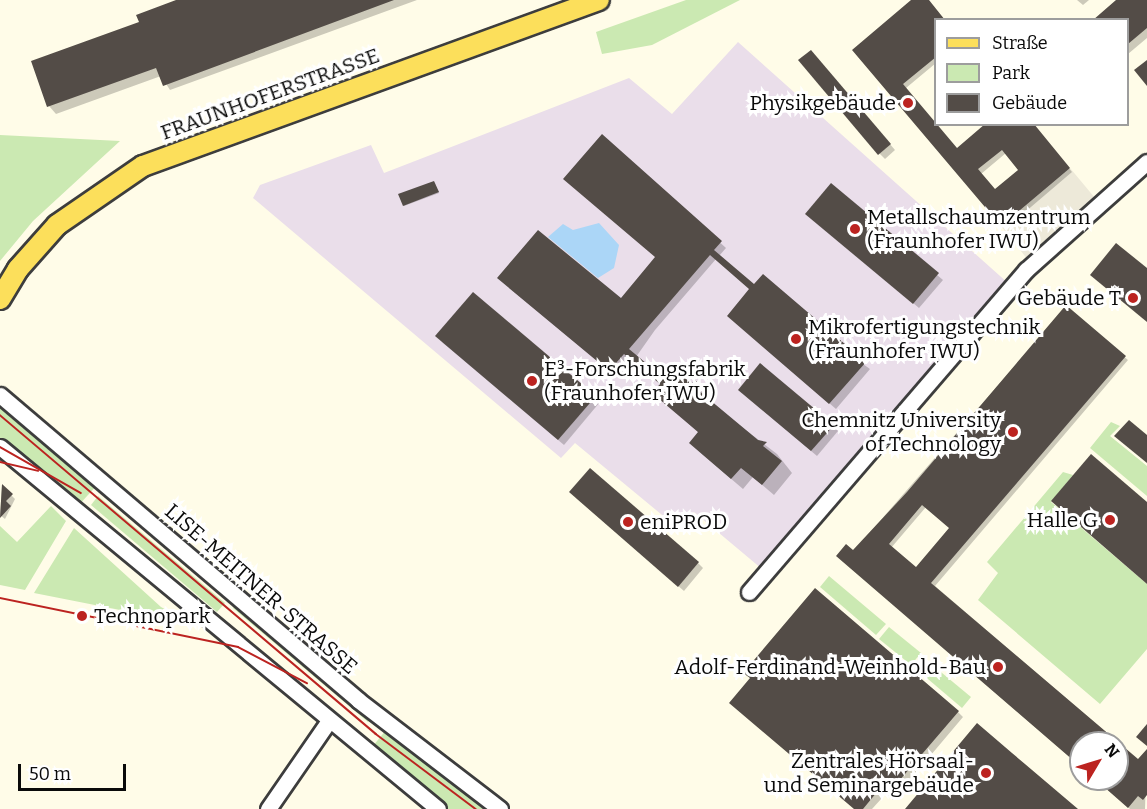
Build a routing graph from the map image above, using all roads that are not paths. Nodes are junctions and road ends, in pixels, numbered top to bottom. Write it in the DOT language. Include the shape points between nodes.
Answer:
graph roads {
  1 [pos="599,0"];
  2 [pos="1147,162"];
  3 [pos="0,298"];
  4 [pos="0,395"];
  5 [pos="0,447"];
  6 [pos="748,592"];
  7 [pos="328,722"];
  8 [pos="268,809"];
  9 [pos="438,809"];
  10 [pos="500,809"];
  1 -- 3 [label="main road, FRAUNHOFERSTRASSE" via="143,166 57,225"];
  2 -- 6 [label="street" via="1026,270"];
  4 -- 10 [label="street, LISE-MEITNER-STRASSE" via="358,700"];
  5 -- 7 [label="street"];
  7 -- 8 [label="street"];
  7 -- 9 [label="street"];
}
